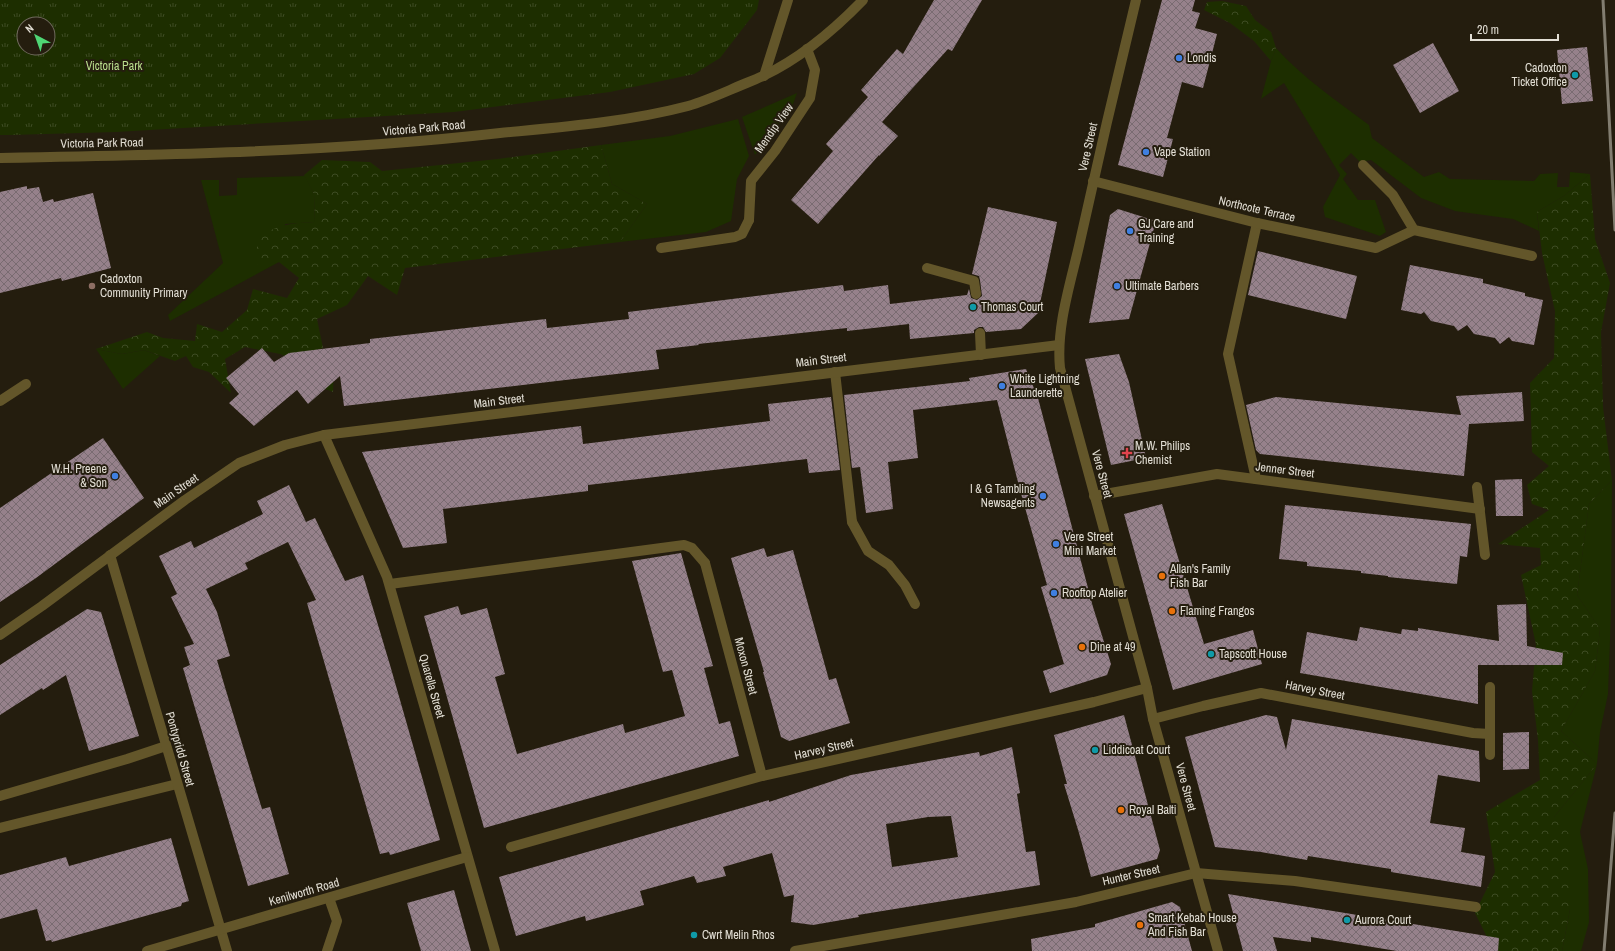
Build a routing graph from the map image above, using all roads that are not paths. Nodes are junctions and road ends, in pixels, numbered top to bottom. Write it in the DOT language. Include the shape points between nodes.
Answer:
graph roads {
  1 [pos="788,0"];
  2 [pos="864,0"];
  3 [pos="1136,0"];
  4 [pos="808,49"];
  5 [pos="764,76"];
  6 [pos="0,158"];
  7 [pos="1363,165"];
  8 [pos="1093,181"];
  9 [pos="1257,223"];
  10 [pos="1414,230"];
  11 [pos="661,248"];
  12 [pos="1532,256"];
  13 [pos="927,268"];
  14 [pos="976,294"];
  15 [pos="980,333"];
  16 [pos="1059,345"];
  17 [pos="981,354"];
  18 [pos="835,372"];
  19 [pos="26,384"];
  20 [pos="0,401"];
  21 [pos="324,435"];
  22 [pos="1256,479"];
  23 [pos="1478,487"];
  24 [pos="1094,496"];
  25 [pos="1477,508"];
  26 [pos="1485,554"];
  27 [pos="110,555"];
  28 [pos="390,584"];
  29 [pos="916,604"];
  30 [pos="0,635"];
  31 [pos="1490,687"];
  32 [pos="1147,688"];
  33 [pos="1153,719"];
  34 [pos="1490,734"];
  35 [pos="166,746"];
  36 [pos="1490,755"];
  37 [pos="762,776"];
  38 [pos="177,784"];
  39 [pos="0,796"];
  40 [pos="0,828"];
  41 [pos="511,847"];
  42 [pos="467,857"];
  43 [pos="1196,873"];
  44 [pos="329,898"];
  45 [pos="1476,907"];
  46 [pos="220,931"];
  47 [pos="147,951"];
  48 [pos="227,951"];
  49 [pos="327,951"];
  50 [pos="494,951"];
  51 [pos="795,951"];
  52 [pos="1218,951"];
  1 -- 5 [label="street"];
  2 -- 4 [label="street, Victoria Park Road"];
  3 -- 8 [label="street, Vere Street"];
  4 -- 5 [label="street, Victoria Park Road"];
  4 -- 11 [label="street, Mendip View" via="815,70 810,98 775,151 751,181 749,220 742,234"];
  5 -- 6 [label="street, Victoria Park Road" via="688,106 598,122 447,139 388,145 254,152"];
  7 -- 10 [label="street" via="1393,195"];
  8 -- 9 [label="street, Northcote Terrace"];
  8 -- 16 [label="street, Vere Street"];
  9 -- 10 [label="street, Northcote Terrace" via="1376,248"];
  9 -- 22 [label="street" via="1228,354"];
  10 -- 12 [label="street"];
  13 -- 14 [label="street" via="974,281"];
  15 -- 17 [label="street"];
  16 -- 17 [label="street, Main Street"];
  16 -- 24 [label="street, Vere Street" via="1060,368"];
  17 -- 18 [label="street, Main Street"];
  18 -- 21 [label="street, Main Street"];
  18 -- 29 [label="street" via="852,522 868,551 889,565"];
  19 -- 20 [label="street"];
  21 -- 27 [label="street, Main Street" via="285,445 238,463"];
  21 -- 28 [label="street, Quarella Street"];
  22 -- 24 [label="street, Jenner Street" via="1217,474"];
  22 -- 25 [label="street, Jenner Street"];
  23 -- 25 [label="street"];
  24 -- 32 [label="street, Vere Street"];
  25 -- 26 [label="street"];
  27 -- 30 [label="street, Main Street"];
  27 -- 35 [label="street, Pontypridd Street"];
  28 -- 37 [label="street, Moxon Street" via="684,545 692,548 704,563"];
  28 -- 42 [label="street, Quarella Street"];
  31 -- 34 [label="street"];
  32 -- 33 [label="street, Vere Street"];
  32 -- 37 [label="street, Harvey Street"];
  33 -- 34 [label="street, Harvey Street" via="1261,693 1473,733"];
  33 -- 43 [label="street, Vere Street"];
  34 -- 36 [label="street"];
  35 -- 38 [label="street, Pontypridd Street"];
  35 -- 39 [label="street"];
  37 -- 41 [label="street, Harvey Street"];
  38 -- 40 [label="street"];
  38 -- 46 [label="street, Pontypridd Street"];
  42 -- 44 [label="street, Kenilworth Road"];
  42 -- 50 [label="street, Quarella Street"];
  43 -- 45 [label="street, Hunter Street" via="1295,881"];
  43 -- 51 [label="street, Hunter Street" via="1076,902"];
  43 -- 52 [label="street, Vere Street"];
  44 -- 46 [label="street, Kenilworth Road"];
  44 -- 49 [label="street" via="337,921"];
  46 -- 47 [label="street, Kenilworth Road"];
  46 -- 48 [label="street, Pontypridd Street"];
}
